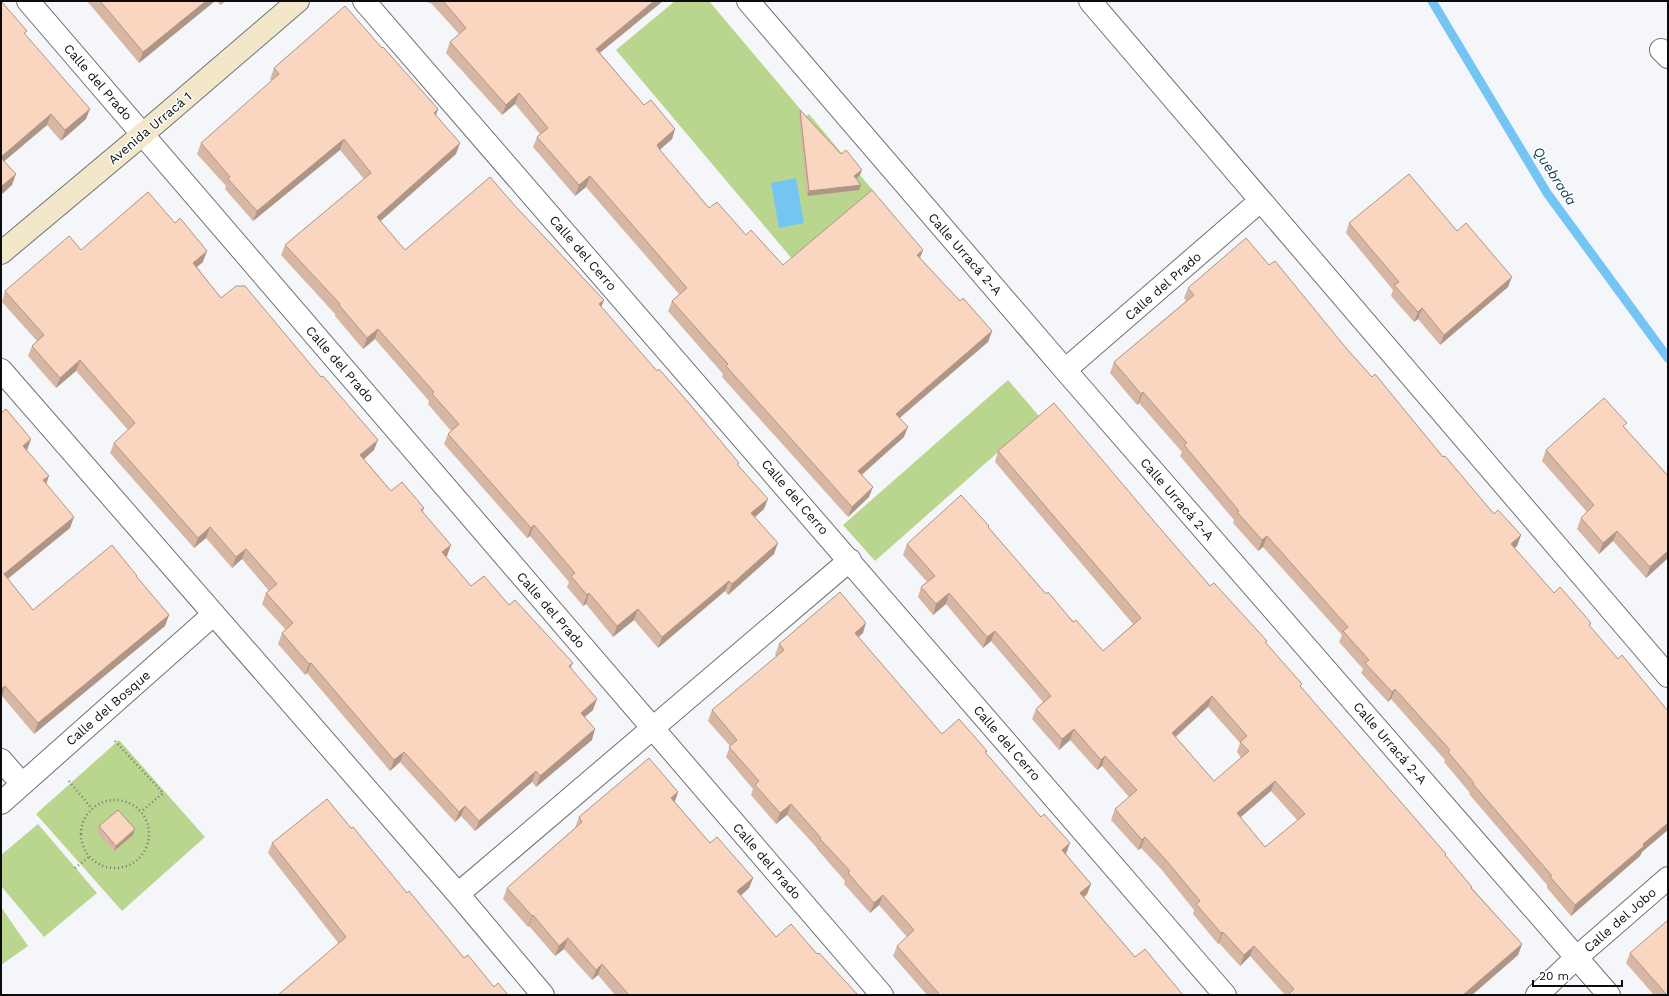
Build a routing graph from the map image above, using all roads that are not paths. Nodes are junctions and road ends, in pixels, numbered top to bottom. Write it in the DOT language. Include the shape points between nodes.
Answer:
graph roads {
  1 [pos="28,1"];
  2 [pos="298,1"];
  3 [pos="364,1"];
  4 [pos="748,1"];
  5 [pos="1090,1"];
  6 [pos="143,134"];
  7 [pos="1260,201"];
  8 [pos="1,253"];
  9 [pos="1,370"];
  10 [pos="1065,370"];
  11 [pos="850,560"];
  12 [pos="214,614"];
  13 [pos="1668,676"];
  14 [pos="652,728"];
  15 [pos="1,760"];
  16 [pos="22,784"];
  17 [pos="1,803"];
  18 [pos="1668,878"];
  19 [pos="458,894"];
  20 [pos="1577,957"];
  21 [pos="543,995"];
  22 [pos="882,995"];
  23 [pos="1225,995"];
  24 [pos="1536,995"];
  25 [pos="1609,995"];
  1 -- 6 [label="street, Calle del Prado"];
  2 -- 6 [label="street, Avenida Urracá 1"];
  3 -- 11 [label="street, Calle del Cerro"];
  4 -- 10 [label="street, Calle Urracá 2-A"];
  5 -- 7 [label="street"];
  6 -- 8 [label="street, Avenida Urracá 1"];
  6 -- 14 [label="street, Calle del Prado"];
  7 -- 10 [label="street, Calle del Prado"];
  7 -- 13 [label="street"];
  9 -- 12 [label="street"];
  10 -- 20 [label="street, Calle Urracá 2-A"];
  11 -- 14 [label="street"];
  11 -- 23 [label="street, Calle del Cerro"];
  12 -- 16 [label="street, Calle del Bosque"];
  12 -- 19 [label="street"];
  14 -- 19 [label="street"];
  14 -- 22 [label="street, Calle del Prado"];
  15 -- 16 [label="street"];
  16 -- 17 [label="street, Calle del Bosque"];
  18 -- 20 [label="street, Calle del Jobo"];
  19 -- 21 [label="street"];
  20 -- 24 [label="street, Calle del Jobo"];
  20 -- 25 [label="street, Calle Urracá 2-A"];
}
